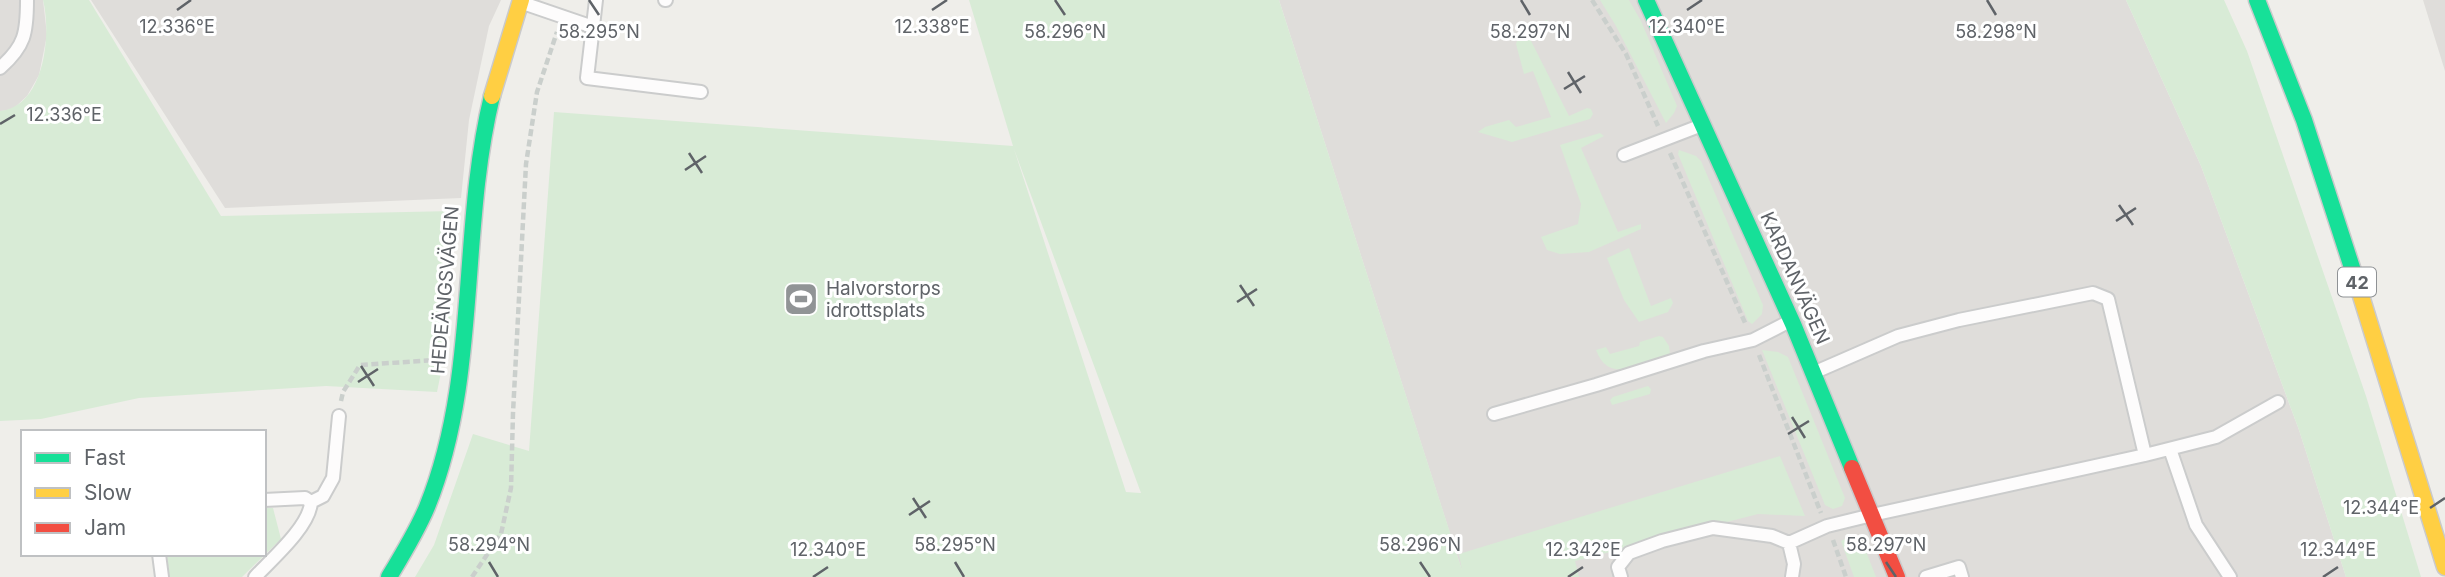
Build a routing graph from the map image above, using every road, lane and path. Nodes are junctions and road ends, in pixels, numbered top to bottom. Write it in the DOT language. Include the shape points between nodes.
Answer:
graph roads {
  1 [pos="27,0"];
  2 [pos="596,0"];
  3 [pos="1592,0"];
  4 [pos="1646,0"];
  5 [pos="2257,0"];
  6 [pos="520,1"];
  7 [pos="562,16"];
  8 [pos="593,27"];
  9 [pos="0,68"];
  10 [pos="701,92"];
  11 [pos="1704,124"];
  12 [pos="1664,141"];
  13 [pos="1624,156"];
  14 [pos="1791,320"];
  15 [pos="1753,340"];
  16 [pos="461,358"];
  17 [pos="1813,373"];
  18 [pos="2278,402"];
  19 [pos="1494,414"];
  20 [pos="339,416"];
  21 [pos="2171,449"];
  22 [pos="2145,455"];
  23 [pos="266,500"];
  24 [pos="311,502"];
  25 [pos="1872,514"];
  26 [pos="1827,526"];
  27 [pos="1788,543"];
  28 [pos="159,556"];
  29 [pos="2445,567"];
  30 [pos="162,577"];
  31 [pos="255,577"];
  32 [pos="389,577"];
  33 [pos="472,577"];
  34 [pos="1621,577"];
  35 [pos="1793,577"];
  36 [pos="1846,577"];
  37 [pos="1897,577"];
  38 [pos="1926,577"];
  39 [pos="1962,577"];
  40 [pos="2230,577"];
  1 -- 9 [label="lane" via="25,36 16,54"];
  2 -- 8 [label="lane"];
  3 -- 12 [label="path" via="1626,54"];
  4 -- 11 [label="street, KARDANVÄGEN"];
  5 -- 29 [label="street, 42" via="2304,120"];
  6 -- 7 [label="lane"];
  6 -- 16 [label="street, HEDEÄNGSVÄGEN" via="488,108 473,209"];
  7 -- 8 [label="lane"];
  7 -- 33 [label="path" via="537,92 526,164 511,488 501,534"];
  8 -- 10 [label="lane" via="587,78"];
  11 -- 12 [label="lane"];
  11 -- 14 [label="street, KARDANVÄGEN"];
  12 -- 13 [label="lane"];
  12 -- 15 [label="path"];
  14 -- 15 [label="lane"];
  14 -- 17 [label="street, KARDANVÄGEN"];
  15 -- 19 [label="lane"];
  15 -- 26 [label="path"];
  16 -- 20 [label="path" via="360,365 343,392"];
  16 -- 32 [label="street, HEDEÄNGSVÄGEN" via="445,451 430,499"];
  17 -- 22 [label="lane" via="1898,336 2093,293 2108,299"];
  17 -- 25 [label="street, KARDANVÄGEN"];
  18 -- 21 [label="lane" via="2216,437"];
  20 -- 24 [label="lane" via="333,478 323,496"];
  21 -- 22 [label="lane"];
  21 -- 40 [label="lane" via="2196,526"];
  22 -- 25 [label="lane"];
  23 -- 24 [label="lane" via="305,498"];
  24 -- 31 [label="lane" via="311,510 291,539"];
  25 -- 26 [label="lane"];
  25 -- 37 [label="street, KARDANVÄGEN"];
  26 -- 27 [label="lane"];
  26 -- 36 [label="path"];
  27 -- 34 [label="lane" via="1772,536 1713,528 1629,553 1618,567"];
  27 -- 35 [label="lane"];
  28 -- 30 [label="lane"];
  38 -- 39 [label="lane" via="1959,567"];
}
